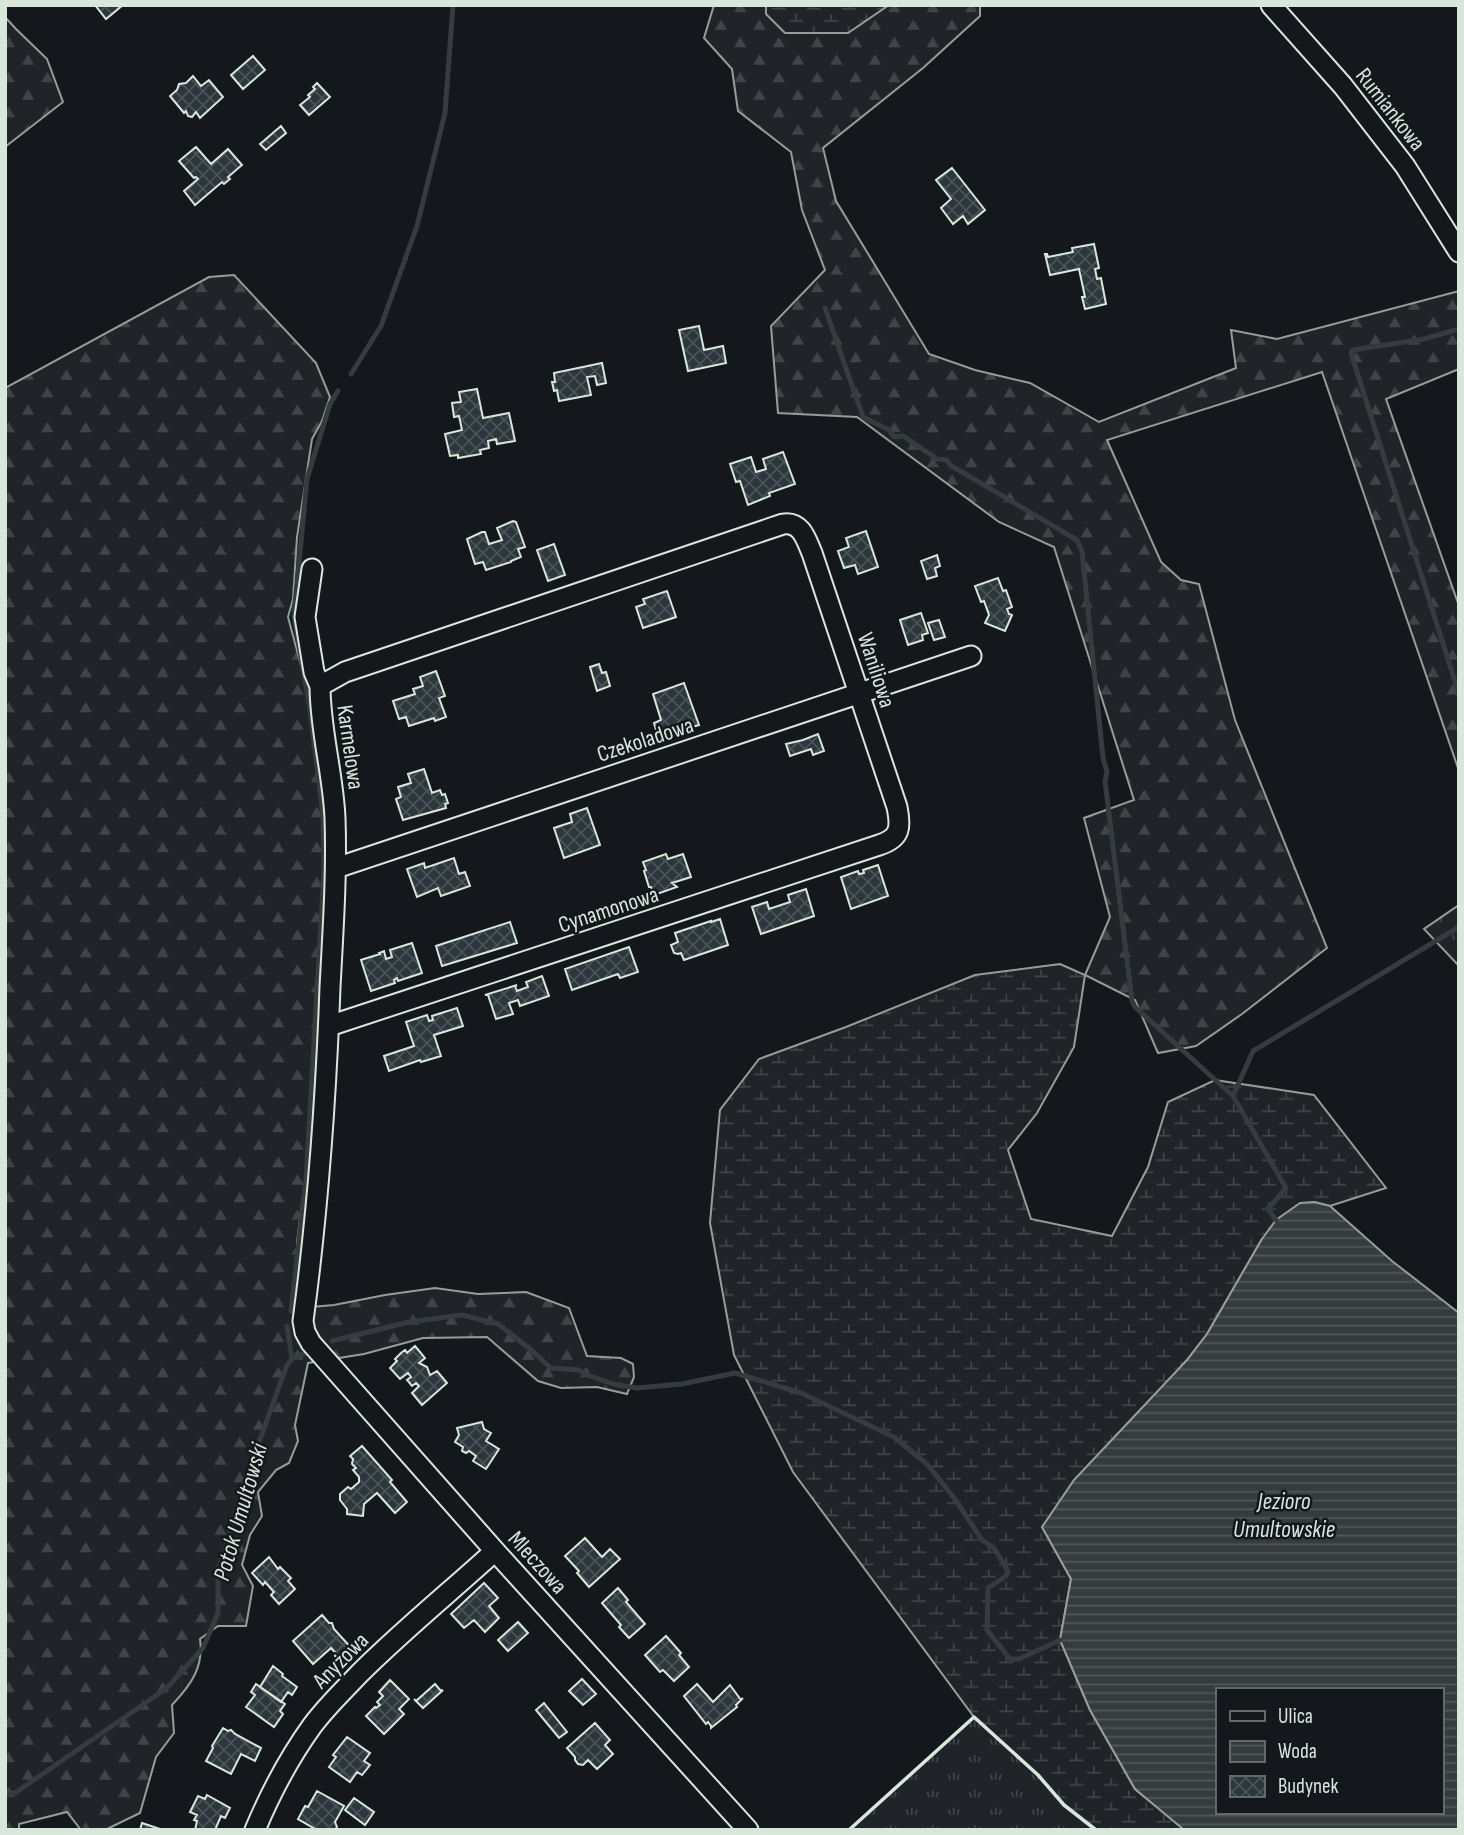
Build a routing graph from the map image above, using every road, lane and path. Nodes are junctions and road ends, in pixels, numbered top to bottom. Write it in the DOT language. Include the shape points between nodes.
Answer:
graph roads {
  1 [pos="1271,5"];
  2 [pos="1459,252"];
  3 [pos="797,526"];
  4 [pos="312,569"];
  5 [pos="971,656"];
  6 [pos="320,686"];
  7 [pos="860,694"];
  8 [pos="898,831"];
  9 [pos="335,869"];
  10 [pos="329,1026"];
  11 [pos="303,1321"];
  12 [pos="495,1551"];
  13 [pos="254,1830"];
  14 [pos="748,1830"];
  1 -- 2 [label="street, Rumiankowa" via="1343,86 1405,166"];
  3 -- 6 [label="street, Karmelowa" via="769,528 345,672"];
  3 -- 7 [label="street, Waniliowa" via="812,553"];
  4 -- 6 [label="street" via="304,617"];
  5 -- 7 [label="street, Czekoladowa"];
  6 -- 9 [label="street, Karmelowa" via="332,780"];
  7 -- 8 [label="street, Waniliowa" via="897,807"];
  7 -- 9 [label="street, Czekoladowa"];
  8 -- 10 [label="street, Cynamonowa" via="887,843"];
  9 -- 10 [label="street, Karmelowa"];
  10 -- 11 [label="street, Karmelowa" via="315,1226"];
  11 -- 12 [label="street, Mleczowa" via="311,1343"];
  12 -- 13 [label="street, Anyżowa" via="332,1701 297,1749"];
  12 -- 14 [label="street, Mleczowa"];
}
